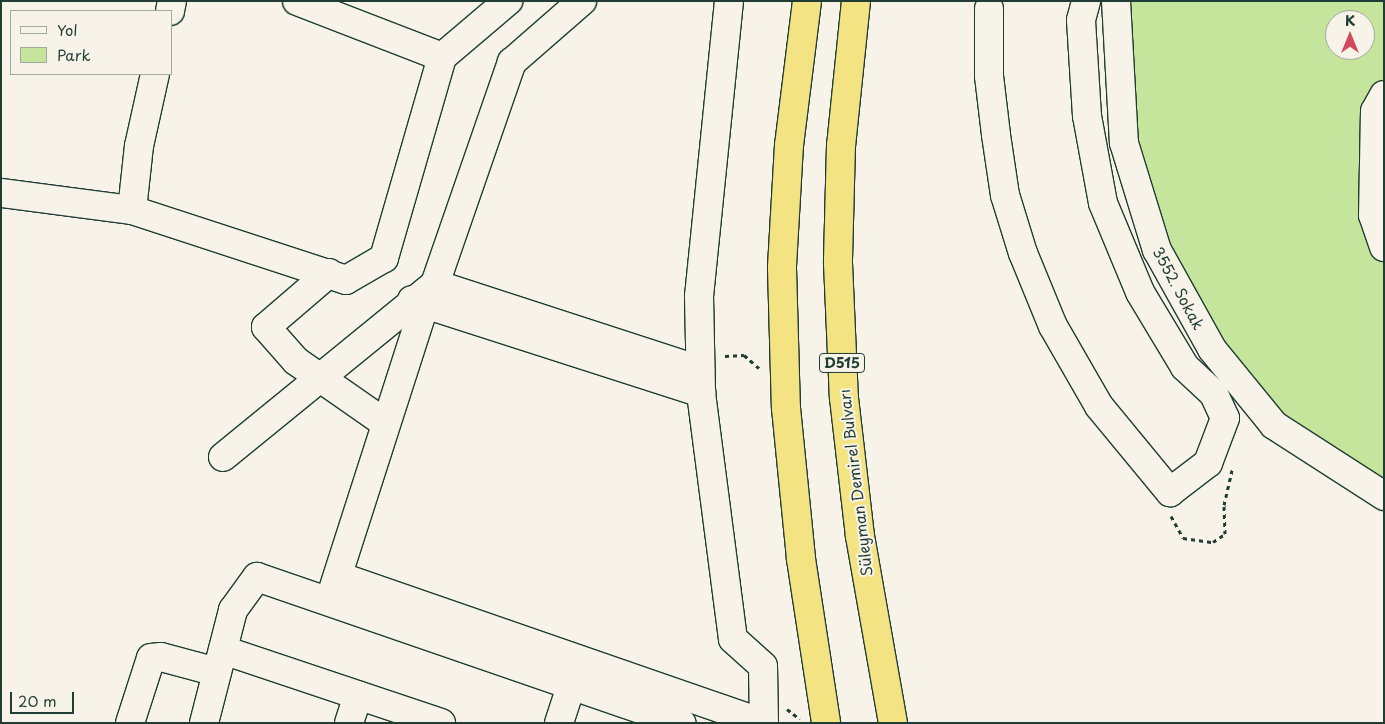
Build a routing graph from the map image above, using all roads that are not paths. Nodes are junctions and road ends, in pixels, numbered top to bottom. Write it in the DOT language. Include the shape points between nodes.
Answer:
graph roads {
  1 [pos="297,1"];
  2 [pos="508,1"];
  3 [pos="582,1"];
  4 [pos="729,1"];
  5 [pos="808,1"];
  6 [pos="856,1"];
  7 [pos="1086,1"];
  8 [pos="1116,1"];
  9 [pos="989,9"];
  10 [pos="442,57"];
  11 [pos="156,75"];
  12 [pos="1384,95"];
  13 [pos="1,193"];
  14 [pos="132,210"];
  15 [pos="1384,248"];
  16 [pos="329,273"];
  17 [pos="424,296"];
  18 [pos="320,377"];
  19 [pos="701,381"];
  20 [pos="385,423"];
  21 [pos="223,457"];
  22 [pos="1384,496"];
  23 [pos="338,576"];
  24 [pos="330,602"];
  25 [pos="220,661"];
  26 [pos="576,672"];
  27 [pos="358,695"];
  28 [pos="769,716"];
  29 [pos="130,723"];
  30 [pos="204,723"];
  31 [pos="349,723"];
  32 [pos="441,723"];
  33 [pos="559,723"];
  34 [pos="682,723"];
  35 [pos="826,723"];
  36 [pos="893,723"];
  1 -- 10 [label="street"];
  2 -- 10 [label="street"];
  3 -- 17 [label="street" via="512,62"];
  4 -- 19 [label="street" via="699,296"];
  5 -- 35 [label="highway" via="789,146 782,278 787,418 801,559"];
  6 -- 36 [label="highway, Süleyman Demirel Bulvarı / D515" via="841,145 838,263 844,388 860,536"];
  7 -- 9 [label="street" via="1082,20 1087,116 1103,203 1140,292 1184,367 1214,394 1225,418 1208,463 1170,492 1099,406 1053,326 1023,253 1005,195 996,135 988,76"];
  8 -- 22 [label="street, 3552. Sokak" via="1124,143 1157,250 1212,349 1274,426"];
  10 -- 16 [label="street" via="384,258 346,280"];
  11 -- 14 [label="street" via="139,146"];
  12 -- 15 [label="street" via="1375,112 1373,215"];
  13 -- 14 [label="street"];
  14 -- 16 [label="street"];
  16 -- 18 [label="street" via="266,327 296,361"];
  17 -- 18 [label="street"];
  17 -- 19 [label="street"];
  17 -- 20 [label="street"];
  18 -- 20 [label="street"];
  18 -- 21 [label="street"];
  19 -- 28 [label="street" via="733,639 763,666"];
  20 -- 23 [label="street"];
  23 -- 24 [label="street"];
  23 -- 26 [label="street"];
  24 -- 25 [label="street" via="256,577 233,610"];
  24 -- 26 [label="street"];
  25 -- 27 [label="street"];
  25 -- 29 [label="street" via="151,658"];
  25 -- 30 [label="street"];
  26 -- 28 [label="street"];
  26 -- 33 [label="street"];
  26 -- 34 [label="street"];
  27 -- 31 [label="street"];
  27 -- 32 [label="street"];
}
